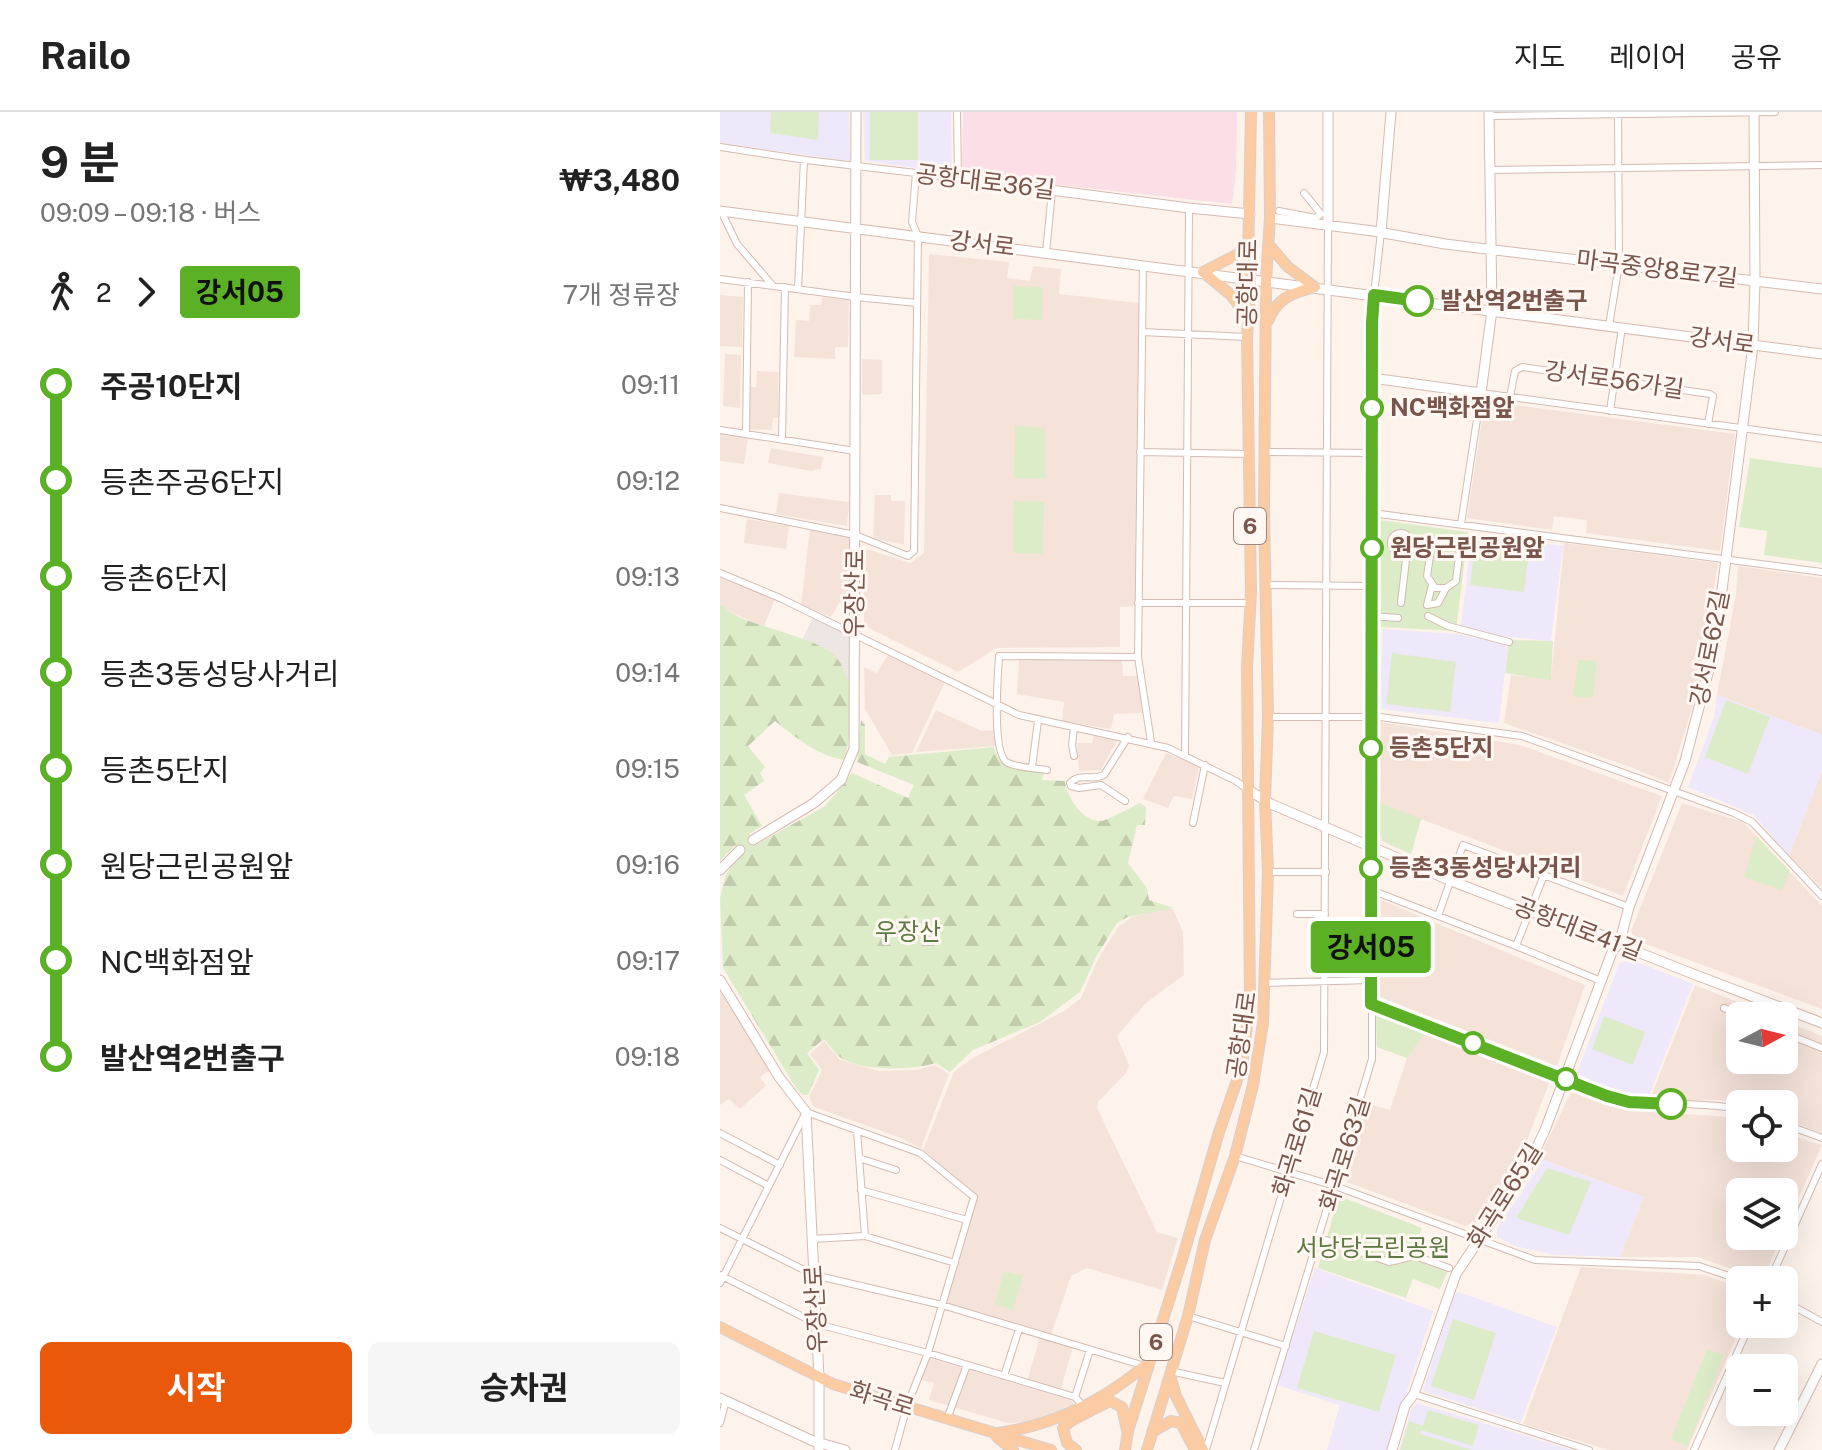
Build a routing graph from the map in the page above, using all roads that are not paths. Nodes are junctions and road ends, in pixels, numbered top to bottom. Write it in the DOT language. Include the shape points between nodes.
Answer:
graph roads {
  1 [pos="856,112"];
  2 [pos="957,112"];
  3 [pos="1251,112"];
  4 [pos="1269,112"];
  5 [pos="1328,112"];
  6 [pos="1391,112"];
  7 [pos="1754,112"];
  8 [pos="1775,112"];
  9 [pos="1618,113"];
  10 [pos="1489,114"];
  11 [pos="720,147"];
  12 [pos="804,160"];
  13 [pos="857,165"];
  14 [pos="1822,165"];
  15 [pos="1755,166"];
  16 [pos="1618,168"];
  17 [pos="1490,170"];
  18 [pos="916,173"];
  19 [pos="958,178"];
  20 [pos="1052,191"];
  21 [pos="1304,193"];
  22 [pos="1189,208"];
  23 [pos="720,210"];
  24 [pos="1250,214"];
  25 [pos="1275,214"];
  26 [pos="802,221"];
  27 [pos="1328,224"];
  28 [pos="857,228"];
  29 [pos="1381,232"];
  30 [pos="918,236"];
  31 [pos="1248,242"];
  32 [pos="1269,245"];
  33 [pos="1491,249"];
  34 [pos="1046,253"];
  35 [pos="1619,264"];
  36 [pos="1143,265"];
  37 [pos="1188,271"];
  38 [pos="1203,272"];
  39 [pos="720,279"];
  40 [pos="1251,279"];
  41 [pos="1266,280"];
  42 [pos="1755,281"];
  43 [pos="748,282"];
  44 [pos="773,286"];
  45 [pos="785,287"];
  46 [pos="1321,288"];
  47 [pos="798,289"];
  48 [pos="1822,289"];
  49 [pos="1374,295"];
  50 [pos="856,297"];
  51 [pos="917,303"];
  52 [pos="1492,310"];
  53 [pos="1248,318"];
  54 [pos="1265,326"];
  55 [pos="1609,326"];
  56 [pos="1622,327"];
  57 [pos="1142,332"];
  58 [pos="1188,335"];
  59 [pos="1247,337"];
  60 [pos="1753,345"];
  61 [pos="1822,354"];
  62 [pos="1372,378"];
  63 [pos="1614,382"];
  64 [pos="1481,393"];
  65 [pos="1510,397"];
  66 [pos="1610,411"];
  67 [pos="1708,424"];
  68 [pos="1742,429"];
  69 [pos="720,430"];
  70 [pos="746,434"];
  71 [pos="782,438"];
  72 [pos="1822,439"];
  73 [pos="855,451"];
  74 [pos="1140,452"];
  75 [pos="1265,452"];
  76 [pos="1326,452"];
  77 [pos="1187,453"];
  78 [pos="1372,453"];
  79 [pos="1250,454"];
  80 [pos="720,508"];
  81 [pos="1372,513"];
  82 [pos="1402,523"];
  83 [pos="1461,524"];
  84 [pos="1401,533"];
  85 [pos="855,535"];
  86 [pos="1380,539"];
  87 [pos="1410,539"];
  88 [pos="1391,540"];
  89 [pos="1432,543"];
  90 [pos="1407,551"];
  91 [pos="1726,558"];
  92 [pos="1822,572"];
  93 [pos="720,573"];
  94 [pos="1265,585"];
  95 [pos="1326,585"];
  96 [pos="1432,585"];
  97 [pos="1372,586"];
  98 [pos="1446,588"];
  99 [pos="1186,602"];
  100 [pos="1138,603"];
  101 [pos="1249,603"];
  102 [pos="1401,603"];
  103 [pos="1372,616"];
  104 [pos="1428,616"];
  105 [pos="1398,618"];
  106 [pos="854,633"];
  107 [pos="1509,642"];
  108 [pos="1138,657"];
  109 [pos="997,704"];
  110 [pos="1326,715"];
  111 [pos="1268,717"];
  112 [pos="1372,717"];
  113 [pos="1038,721"];
  114 [pos="1074,728"];
  115 [pos="1128,737"];
  116 [pos="1151,742"];
  117 [pos="1074,756"];
  118 [pos="1185,756"];
  119 [pos="1205,765"];
  120 [pos="1032,767"];
  121 [pos="1047,770"];
  122 [pos="1250,791"];
  123 [pos="1673,791"];
  124 [pos="1265,800"];
  125 [pos="1125,801"];
  126 [pos="1193,823"];
  127 [pos="1326,826"];
  128 [pos="753,840"];
  129 [pos="1371,847"];
  130 [pos="740,850"];
  131 [pos="720,870"];
  132 [pos="1268,872"];
  133 [pos="1326,872"];
  134 [pos="1544,875"];
  135 [pos="1449,880"];
  136 [pos="1371,890"];
  137 [pos="1822,896"];
  138 [pos="1629,907"];
  139 [pos="1529,911"];
  140 [pos="1297,914"];
  141 [pos="1325,914"];
  142 [pos="1438,916"];
  143 [pos="1620,941"];
  144 [pos="1516,946"];
  145 [pos="720,980"];
  146 [pos="1371,980"];
  147 [pos="1601,981"];
  148 [pos="1324,982"];
  149 [pos="1264,983"];
  150 [pos="1371,1004"];
  151 [pos="1822,1023"];
  152 [pos="1798,1039"];
  153 [pos="1822,1048"];
  154 [pos="1564,1078"];
  155 [pos="1726,1107"];
  156 [pos="806,1112"];
  157 [pos="1798,1129"];
  158 [pos="857,1131"];
  159 [pos="720,1133"];
  160 [pos="1822,1138"];
  161 [pos="1235,1156"];
  162 [pos="859,1158"];
  163 [pos="720,1160"];
  164 [pos="1822,1164"];
  165 [pos="780,1165"];
  166 [pos="896,1170"];
  167 [pos="1288,1173"];
  168 [pos="769,1186"];
  169 [pos="1335,1186"];
  170 [pos="861,1190"];
  171 [pos="967,1220"];
  172 [pos="720,1228"];
  173 [pos="865,1236"];
  174 [pos="812,1239"];
  175 [pos="742,1240"];
  176 [pos="1326,1240"];
  177 [pos="1478,1240"];
  178 [pos="955,1263"];
  179 [pos="1776,1266"];
  180 [pos="1449,1268"];
  181 [pos="814,1275"];
  182 [pos="1726,1275"];
  183 [pos="721,1278"];
  184 [pos="942,1305"];
  185 [pos="1798,1309"];
  186 [pos="1188,1316"];
  187 [pos="1822,1322"];
  188 [pos="817,1324"];
  189 [pos="720,1327"];
  190 [pos="1019,1329"];
  191 [pos="1241,1331"];
  192 [pos="1744,1338"];
  193 [pos="1286,1346"];
  194 [pos="1090,1350"];
  195 [pos="928,1353"];
  196 [pos="1147,1364"];
  197 [pos="1822,1364"];
  198 [pos="967,1365"];
  199 [pos="1170,1371"];
  200 [pos="1004,1376"];
  201 [pos="819,1378"];
  202 [pos="1225,1383"];
  203 [pos="1414,1394"];
  204 [pos="723,1399"];
  205 [pos="1079,1402"];
  206 [pos="907,1406"];
  207 [pos="947,1419"];
  208 [pos="720,1423"];
  209 [pos="1128,1431"];
  210 [pos="1152,1432"];
  211 [pos="992,1434"];
  212 [pos="820,1447"];
  213 [pos="845,1450"];
  214 [pos="895,1450"];
  215 [pos="1013,1450"];
  216 [pos="1051,1450"];
  217 [pos="1076,1450"];
  218 [pos="1125,1450"];
  219 [pos="1147,1450"];
  220 [pos="1195,1450"];
  221 [pos="1204,1450"];
  222 [pos="1254,1450"];
  223 [pos="1392,1450"];
  224 [pos="1589,1450"];
  225 [pos="1694,1450"];
  226 [pos="1779,1450"];
  1 -- 13 [label="street"];
  2 -- 19 [label="street"];
  3 -- 24 [label="main road, 공항대로 / 6"];
  4 -- 25 [label="main road, 공항대로 / 6"];
  5 -- 27 [label="street"];
  6 -- 29 [label="street"];
  7 -- 8 [label="street"];
  7 -- 9 [label="street"];
  7 -- 15 [label="street, 강서로62길"];
  9 -- 10 [label="street"];
  9 -- 16 [label="street"];
  10 -- 17 [label="street"];
  11 -- 12 [label="street, 공항대로36길"];
  12 -- 13 [label="street, 공항대로36길"];
  12 -- 26 [label="street"];
  13 -- 18 [label="street, 공항대로36길"];
  13 -- 28 [label="street"];
  14 -- 15 [label="street"];
  15 -- 16 [label="street"];
  15 -- 42 [label="street, 강서로62길"];
  16 -- 17 [label="street"];
  16 -- 35 [label="street"];
  17 -- 33 [label="street"];
  18 -- 19 [label="street, 공항대로36길"];
  18 -- 30 [label="street, 강서로" via="912,222"];
  19 -- 20 [label="street, 공항대로36길"];
  20 -- 22 [label="street, 공항대로36길"];
  20 -- 34 [label="street, 강서로"];
  21 -- 25 [label="street" via="1321,214 1316,218"];
  22 -- 24 [label="street, 공항대로36길"];
  22 -- 37 [label="street"];
  23 -- 26 [label="street, 강서로"];
  23 -- 44 [label="street, 강서로" via="737,244"];
  24 -- 31 [label="main road, 공항대로 / 6"];
  25 -- 27 [label="street, 공항대로"];
  25 -- 32 [label="main road, 공항대로 / 6"];
  26 -- 28 [label="street, 강서로"];
  26 -- 47 [label="street"];
  27 -- 29 [label="street, 공항대로"];
  27 -- 46 [label="street"];
  28 -- 30 [label="street, 강서로"];
  28 -- 50 [label="street, 우장산로"];
  29 -- 33 [label="street, 공항대로"];
  29 -- 49 [label="street"];
  30 -- 34 [label="street, 강서로"];
  30 -- 51 [label="street"];
  31 -- 38 [label="main road" via="1238,254"];
  31 -- 40 [label="main road, 공항대로 / 6"];
  32 -- 41 [label="main road, 공항대로 / 6"];
  32 -- 46 [label="main road" via="1288,267"];
  33 -- 35 [label="street, 마곡중앙8로7길"];
  33 -- 52 [label="street"];
  34 -- 36 [label="street, 강서로"];
  35 -- 42 [label="street, 마곡중앙8로7길"];
  35 -- 55 [label="street"];
  36 -- 37 [label="street, 강서로"];
  36 -- 57 [label="street"];
  37 -- 38 [label="street, 강서로"];
  37 -- 58 [label="street"];
  38 -- 40 [label="street, 강서로"];
  38 -- 53 [label="main road"];
  39 -- 43 [label="street"];
  40 -- 41 [label="street, 강서로"];
  40 -- 53 [label="main road, 공항대로 / 6"];
  41 -- 46 [label="street, 강서로"];
  41 -- 54 [label="main road, 공항대로 / 6"];
  42 -- 48 [label="street, 마곡중앙8로7길"];
  42 -- 60 [label="street, 강서로62길"];
  43 -- 44 [label="street"];
  43 -- 70 [label="street"];
  44 -- 45 [label="street"];
  45 -- 47 [label="street"];
  45 -- 71 [label="street"];
  46 -- 49 [label="street, 강서로"];
  46 -- 54 [label="main road" via="1282,299"];
  46 -- 76 [label="street, 화곡로61길"];
  47 -- 50 [label="street"];
  49 -- 52 [label="street, 강서로"];
  49 -- 62 [label="street"];
  50 -- 51 [label="street"];
  50 -- 73 [label="street, 우장산로"];
  51 -- 85 [label="street" via="914,551 897,554"];
  52 -- 55 [label="street, 강서로"];
  52 -- 64 [label="street"];
  53 -- 59 [label="main road, 공항대로 / 6"];
  54 -- 75 [label="main road, 공항대로 / 6"];
  55 -- 56 [label="street, 강서로"];
  56 -- 60 [label="street, 강서로"];
  56 -- 63 [label="street"];
  57 -- 58 [label="street"];
  57 -- 74 [label="street"];
  58 -- 59 [label="street"];
  58 -- 77 [label="street"];
  59 -- 79 [label="main road, 공항대로 / 6"];
  60 -- 61 [label="street, 강서로"];
  60 -- 68 [label="street, 강서로62길"];
  62 -- 64 [label="street, 강서로56가길"];
  62 -- 78 [label="street, 화곡로63길"];
  63 -- 65 [label="street, 강서로56가길" via="1519,367"];
  63 -- 66 [label="street"];
  63 -- 67 [label="street, 강서로56가길" via="1712,395"];
  64 -- 65 [label="street, 강서로56가길"];
  64 -- 83 [label="street"];
  65 -- 66 [label="street, 강서로56가길"];
  66 -- 67 [label="street, 강서로56가길"];
  67 -- 68 [label="street, 강서로56가길"];
  68 -- 72 [label="street, 강서로56가길"];
  68 -- 91 [label="street, 강서로62길"];
  69 -- 70 [label="street"];
  70 -- 71 [label="street"];
  71 -- 73 [label="street"];
  73 -- 85 [label="street, 우장산로"];
  74 -- 77 [label="street"];
  74 -- 100 [label="street"];
  75 -- 76 [label="street"];
  75 -- 94 [label="main road, 공항대로 / 6"];
  76 -- 78 [label="street"];
  76 -- 95 [label="street, 화곡로61길"];
  77 -- 79 [label="street"];
  77 -- 99 [label="street"];
  78 -- 81 [label="street, 화곡로63길"];
  79 -- 101 [label="main road, 공항대로 / 6"];
  80 -- 85 [label="street"];
  81 -- 83 [label="street"];
  81 -- 97 [label="street, 화곡로63길"];
  82 -- 84 [label="street"];
  83 -- 91 [label="street"];
  84 -- 87 [label="street"];
  84 -- 88 [label="street"];
  85 -- 106 [label="street, 우장산로"];
  86 -- 88 [label="street"];
  87 -- 89 [label="street"];
  87 -- 90 [label="street"];
  88 -- 90 [label="street" via="1395,551"];
  89 -- 96 [label="street" via="1427,576"];
  89 -- 98 [label="street" via="1460,548 1456,581"];
  90 -- 102 [label="street"];
  91 -- 92 [label="street"];
  91 -- 123 [label="street, 강서로62길" via="1715,646"];
  93 -- 106 [label="street"];
  94 -- 95 [label="street"];
  94 -- 111 [label="main road, 공항대로 / 6"];
  95 -- 97 [label="street"];
  95 -- 110 [label="street, 화곡로61길"];
  96 -- 98 [label="street"];
  96 -- 98 [label="street" via="1427,605 1438,603"];
  97 -- 103 [label="street, 화곡로63길"];
  99 -- 100 [label="street"];
  99 -- 101 [label="street"];
  99 -- 118 [label="street"];
  100 -- 108 [label="street"];
  101 -- 122 [label="main road, 공항대로 / 6"];
  103 -- 105 [label="street"];
  103 -- 112 [label="street, 화곡로63길"];
  104 -- 107 [label="street"];
  106 -- 109 [label="street"];
  106 -- 128 [label="street, 우장산로" via="854,749 848,768 814,803"];
  108 -- 109 [label="street" via="999,656"];
  108 -- 116 [label="street"];
  109 -- 113 [label="street"];
  109 -- 120 [label="street" via="1002,758"];
  110 -- 111 [label="street"];
  110 -- 112 [label="street"];
  110 -- 127 [label="street, 화곡로61길"];
  111 -- 124 [label="main road, 공항대로 / 6"];
  112 -- 123 [label="street" via="1522,736"];
  112 -- 129 [label="street, 화곡로63길"];
  113 -- 114 [label="street"];
  113 -- 120 [label="street"];
  114 -- 115 [label="street"];
  114 -- 117 [label="street"];
  115 -- 116 [label="street"];
  115 -- 125 [label="street" via="1104,775 1070,783 1079,788 1101,785"];
  116 -- 118 [label="street"];
  118 -- 119 [label="street"];
  119 -- 122 [label="street"];
  119 -- 126 [label="street"];
  120 -- 121 [label="street"];
  122 -- 124 [label="street, 공항대로41길"];
  122 -- 196 [label="main road, 공항대로 / 6" via="1250,1001 1242,1066"];
  123 -- 137 [label="street" via="1752,822"];
  123 -- 138 [label="street, 강서로62길"];
  124 -- 127 [label="street, 공항대로41길"];
  124 -- 132 [label="main road, 공항대로 / 6"];
  127 -- 129 [label="street, 공항대로41길"];
  127 -- 133 [label="street, 화곡로61길"];
  129 -- 135 [label="street, 공항대로41길"];
  129 -- 136 [label="street, 화곡로63길"];
  130 -- 131 [label="street"];
  132 -- 133 [label="street"];
  132 -- 149 [label="main road, 공항대로 / 6"];
  133 -- 141 [label="street, 화곡로61길"];
  134 -- 135 [label="street" via="1463,845"];
  134 -- 138 [label="street"];
  134 -- 139 [label="street"];
  135 -- 139 [label="street, 공항대로41길"];
  135 -- 142 [label="street"];
  136 -- 142 [label="street"];
  136 -- 146 [label="street, 화곡로63길"];
  138 -- 143 [label="street, 강서로62길"];
  139 -- 143 [label="street, 공항대로41길"];
  139 -- 144 [label="street"];
  140 -- 141 [label="street"];
  141 -- 148 [label="street, 화곡로61길"];
  142 -- 144 [label="street"];
  143 -- 147 [label="street, 화곡로65길"];
  143 -- 151 [label="street, 공항대로41길"];
  144 -- 147 [label="street"];
  145 -- 156 [label="street"];
  146 -- 148 [label="street, 공항대로"];
  146 -- 150 [label="street, 화곡로63길"];
  147 -- 154 [label="street, 화곡로65길"];
  148 -- 149 [label="street, 공항대로"];
  148 -- 167 [label="street, 화곡로61길" via="1324,1052"];
  149 -- 161 [label="main road, 공항대로 / 6" via="1259,1054"];
  150 -- 154 [label="street"];
  150 -- 169 [label="street, 화곡로63길" via="1372,1059"];
  152 -- 153 [label="street"];
  154 -- 155 [label="street" via="1629,1102"];
  154 -- 177 [label="street, 화곡로65길" via="1527,1168"];
  156 -- 158 [label="street"];
  156 -- 165 [label="street"];
  156 -- 174 [label="street, 우장산로"];
  157 -- 160 [label="street"];
  158 -- 162 [label="street"];
  158 -- 171 [label="street" via="920,1153 964,1188 974,1197"];
  159 -- 165 [label="street"];
  161 -- 167 [label="street"];
  161 -- 186 [label="main road, 공항대로 / 6" via="1205,1240"];
  162 -- 166 [label="street"];
  162 -- 170 [label="street"];
  163 -- 168 [label="street"];
  164 -- 179 [label="street"];
  165 -- 168 [label="street"];
  167 -- 169 [label="street"];
  167 -- 191 [label="street, 화곡로61길"];
  168 -- 175 [label="street"];
  169 -- 177 [label="street"];
  169 -- 193 [label="street, 화곡로63길"];
  170 -- 171 [label="street"];
  170 -- 173 [label="street"];
  171 -- 178 [label="street"];
  172 -- 175 [label="street"];
  173 -- 174 [label="street, 우장산로"];
  173 -- 178 [label="street, 우장산로"];
  174 -- 181 [label="street, 우장산로"];
  175 -- 181 [label="street"];
  175 -- 183 [label="street"];
  176 -- 180 [label="street" via="1389,1262 1415,1256"];
  177 -- 182 [label="street" via="1535,1260 1699,1266"];
  177 -- 203 [label="street, 화곡로65길" via="1456,1274"];
  178 -- 184 [label="street"];
  181 -- 184 [label="street"];
  181 -- 188 [label="street, 우장산로"];
  183 -- 188 [label="street"];
  184 -- 190 [label="street"];
  184 -- 195 [label="street"];
  185 -- 187 [label="street"];
  186 -- 191 [label="street"];
  186 -- 199 [label="main road, 공항대로 / 6"];
  188 -- 195 [label="street"];
  188 -- 201 [label="street, 우장산로"];
  189 -- 201 [label="main road, 화곡로"];
  190 -- 194 [label="street"];
  190 -- 200 [label="street"];
  191 -- 193 [label="street"];
  191 -- 202 [label="street, 화곡로61길"];
  192 -- 225 [label="street"];
  193 -- 222 [label="street, 화곡로63길"];
  194 -- 196 [label="street"];
  194 -- 205 [label="street"];
  195 -- 198 [label="street"];
  195 -- 206 [label="street"];
  196 -- 205 [label="main road" via="1111,1391"];
  196 -- 209 [label="main road, 공항대로 / 6"];
  197 -- 226 [label="street"];
  198 -- 200 [label="street"];
  198 -- 207 [label="street"];
  199 -- 202 [label="street"];
  199 -- 210 [label="main road, 공항대로 / 6"];
  199 -- 221 [label="main road" via="1176,1396"];
  200 -- 205 [label="street"];
  201 -- 206 [label="main road, 화곡로"];
  201 -- 212 [label="street, 우장산로"];
  202 -- 221 [label="street, 화곡로61길"];
  203 -- 223 [label="street, 화곡로65길"];
  203 -- 224 [label="street"];
  204 -- 208 [label="street"];
  204 -- 212 [label="street"];
  205 -- 211 [label="main road" via="1039,1426"];
  206 -- 207 [label="main road, 화곡로"];
  206 -- 214 [label="street"];
  207 -- 211 [label="main road, 화곡로"];
  209 -- 217 [label="main road" via="1122,1407 1110,1401 1063,1428 1067,1443"];
  209 -- 218 [label="main road, 공항대로 / 6"];
  210 -- 219 [label="main road, 공항대로 / 6"];
  210 -- 220 [label="main road" via="1171,1421 1181,1423"];
  211 -- 215 [label="main road"];
  211 -- 216 [label="main road, 화곡로"];
  212 -- 213 [label="street"];
}
